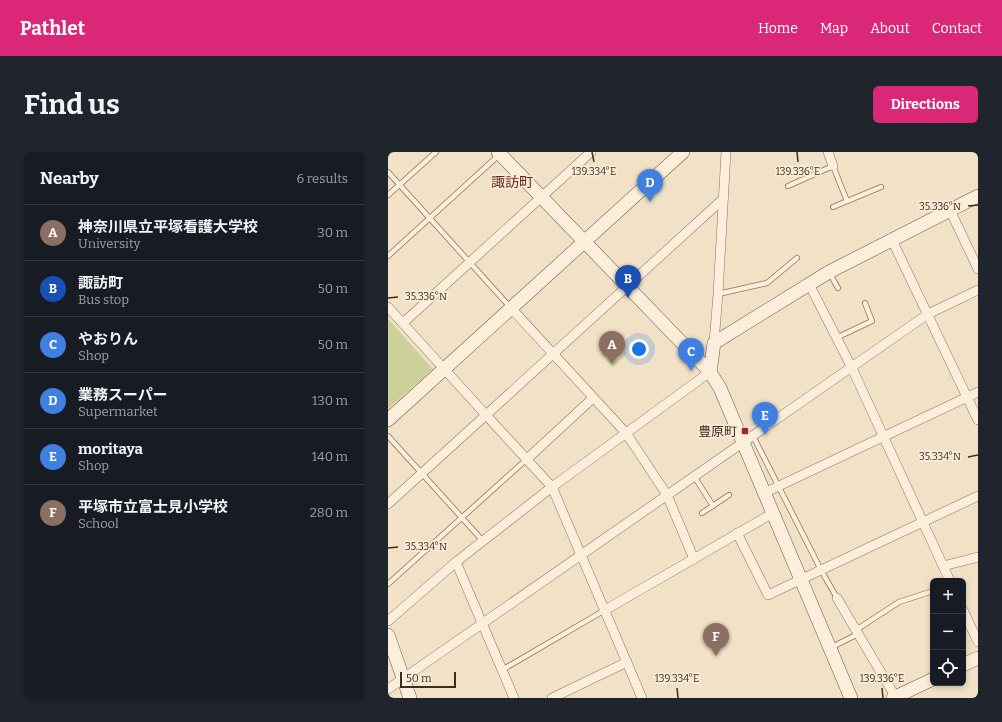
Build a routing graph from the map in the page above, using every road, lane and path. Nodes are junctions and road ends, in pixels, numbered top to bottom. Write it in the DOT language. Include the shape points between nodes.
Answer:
graph roads {
  1 [pos="436,152"];
  2 [pos="591,152"];
  3 [pos="683,152"];
  4 [pos="726,152"];
  5 [pos="828,152"];
  6 [pos="499,153"];
  7 [pos="833,166"];
  8 [pos="388,172"];
  9 [pos="399,185"];
  10 [pos="788,186"];
  11 [pos="881,187"];
  12 [pos="388,196"];
  13 [pos="978,196"];
  14 [pos="542,197"];
  15 [pos="723,199"];
  16 [pos="847,202"];
  17 [pos="833,207"];
  18 [pos="950,210"];
  19 [pos="430,218"];
  20 [pos="892,240"];
  21 [pos="584,242"];
  22 [pos="388,256"];
  23 [pos="797,258"];
  24 [pos="470,262"];
  25 [pos="978,269"];
  26 [pos="829,272"];
  27 [pos="809,284"];
  28 [pos="627,287"];
  29 [pos="838,288"];
  30 [pos="978,290"];
  31 [pos="718,294"];
  32 [pos="865,303"];
  33 [pos="388,307"];
  34 [pos="512,308"];
  35 [pos="928,314"];
  36 [pos="403,323"];
  37 [pos="836,338"];
  38 [pos="714,343"];
  39 [pos="554,354"];
  40 [pos="851,366"];
  41 [pos="444,369"];
  42 [pos="710,372"];
  43 [pos="978,392"];
  44 [pos="967,397"];
  45 [pos="593,398"];
  46 [pos="486,415"];
  47 [pos="388,420"];
  48 [pos="978,420"];
  49 [pos="626,433"];
  50 [pos="388,436"];
  51 [pos="883,437"];
  52 [pos="748,438"];
  53 [pos="527,459"];
  54 [pos="422,473"];
  55 [pos="694,476"];
  56 [pos="778,486"];
  57 [pos="552,487"];
  58 [pos="764,493"];
  59 [pos="667,495"];
  60 [pos="729,495"];
  61 [pos="978,496"];
  62 [pos="388,504"];
  63 [pos="713,506"];
  64 [pos="702,513"];
  65 [pos="773,513"];
  66 [pos="462,517"];
  67 [pos="922,523"];
  68 [pos="737,533"];
  69 [pos="483,541"];
  70 [pos="582,554"];
  71 [pos="978,557"];
  72 [pos="694,559"];
  73 [pos="456,562"];
  74 [pos="943,566"];
  75 [pos="821,570"];
  76 [pos="949,578"];
  77 [pos="801,580"];
  78 [pos="388,584"];
  79 [pos="930,592"];
  80 [pos="837,598"];
  81 [pos="605,610"];
  82 [pos="965,614"];
  83 [pos="388,620"];
  84 [pos="482,624"];
  85 [pos="857,632"];
  86 [pos="388,635"];
  87 [pos="978,642"];
  88 [pos="830,648"];
  89 [pos="978,658"];
  90 [pos="627,662"];
  91 [pos="966,664"];
  92 [pos="502,670"];
  93 [pos="403,679"];
  94 [pos="930,680"];
  95 [pos="388,689"];
  96 [pos="410,698"];
  97 [pos="514,698"];
  98 [pos="552,698"];
  99 [pos="642,698"];
  100 [pos="851,698"];
  101 [pos="895,698"];
  1 -- 9 [label="lane"];
  2 -- 14 [label="street"];
  3 -- 21 [label="street"];
  4 -- 15 [label="street"];
  5 -- 7 [label="street"];
  6 -- 14 [label="street"];
  6 -- 19 [label="lane"];
  7 -- 10 [label="lane"];
  7 -- 16 [label="lane"];
  8 -- 9 [label="lane"];
  9 -- 12 [label="lane"];
  9 -- 19 [label="lane"];
  11 -- 16 [label="lane"];
  13 -- 18 [label="street"];
  14 -- 21 [label="street"];
  14 -- 24 [label="street"];
  15 -- 28 [label="street"];
  15 -- 31 [label="street"];
  16 -- 17 [label="lane"];
  18 -- 20 [label="street"];
  18 -- 25 [label="street"];
  19 -- 22 [label="lane"];
  19 -- 24 [label="lane"];
  20 -- 26 [label="street"];
  20 -- 35 [label="street"];
  21 -- 28 [label="street"];
  21 -- 34 [label="street"];
  23 -- 31 [label="lane" via="767,283"];
  24 -- 34 [label="lane"];
  24 -- 36 [label="street"];
  26 -- 27 [label="street"];
  26 -- 29 [label="lane"];
  27 -- 37 [label="street"];
  27 -- 38 [label="street"];
  28 -- 39 [label="street"];
  28 -- 42 [label="street"];
  30 -- 35 [label="street"];
  31 -- 38 [label="street"];
  32 -- 37 [label="lane" via="872,321"];
  33 -- 36 [label="street"];
  34 -- 39 [label="street"];
  34 -- 41 [label="street"];
  35 -- 40 [label="street"];
  35 -- 44 [label="street"];
  36 -- 41 [label="street"];
  37 -- 40 [label="street"];
  38 -- 42 [label="street"];
  39 -- 45 [label="street"];
  39 -- 46 [label="street"];
  40 -- 51 [label="street"];
  40 -- 52 [label="street"];
  41 -- 46 [label="street"];
  41 -- 47 [label="street"];
  42 -- 49 [label="street"];
  42 -- 52 [label="street"];
  43 -- 44 [label="street"];
  44 -- 48 [label="street"];
  44 -- 51 [label="street"];
  45 -- 49 [label="street"];
  45 -- 53 [label="street"];
  46 -- 53 [label="street"];
  46 -- 54 [label="street"];
  49 -- 57 [label="street"];
  49 -- 59 [label="street"];
  50 -- 54 [label="lane"];
  51 -- 56 [label="street"];
  51 -- 67 [label="street"];
  52 -- 55 [label="street"];
  52 -- 56 [label="lane"];
  52 -- 58 [label="street"];
  53 -- 57 [label="street"];
  53 -- 66 [label="lane"];
  54 -- 62 [label="street"];
  54 -- 66 [label="lane"];
  55 -- 59 [label="street"];
  55 -- 63 [label="lane"];
  56 -- 58 [label="street"];
  56 -- 75 [label="lane"];
  57 -- 69 [label="street"];
  57 -- 70 [label="street"];
  58 -- 65 [label="street"];
  59 -- 70 [label="street"];
  59 -- 72 [label="street"];
  60 -- 63 [label="lane"];
  61 -- 67 [label="street"];
  63 -- 64 [label="lane"];
  65 -- 68 [label="street"];
  65 -- 77 [label="street"];
  66 -- 69 [label="lane"];
  66 -- 78 [label="lane"];
  67 -- 74 [label="street"];
  67 -- 75 [label="street"];
  68 -- 72 [label="street"];
  68 -- 77 [label="street" via="768,595"];
  69 -- 73 [label="street"];
  70 -- 81 [label="street"];
  70 -- 84 [label="street"];
  71 -- 74 [label="street"];
  72 -- 81 [label="street"];
  73 -- 83 [label="street"];
  73 -- 84 [label="street"];
  74 -- 76 [label="street"];
  75 -- 77 [label="street"];
  75 -- 80 [label="lane"];
  77 -- 88 [label="street"];
  79 -- 85 [label="lane" via="899,602"];
  80 -- 85 [label="street"];
  81 -- 90 [label="street"];
  81 -- 92 [label="lane"];
  82 -- 87 [label="street"];
  84 -- 92 [label="street"];
  84 -- 93 [label="street"];
  85 -- 88 [label="lane"];
  85 -- 101 [label="street"];
  86 -- 93 [label="street"];
  88 -- 100 [label="street"];
  89 -- 91 [label="street"];
  90 -- 98 [label="street"];
  90 -- 99 [label="street"];
  92 -- 97 [label="street"];
  93 -- 95 [label="street"];
  93 -- 96 [label="street"];
  94 -- 101 [label="street"];
}
